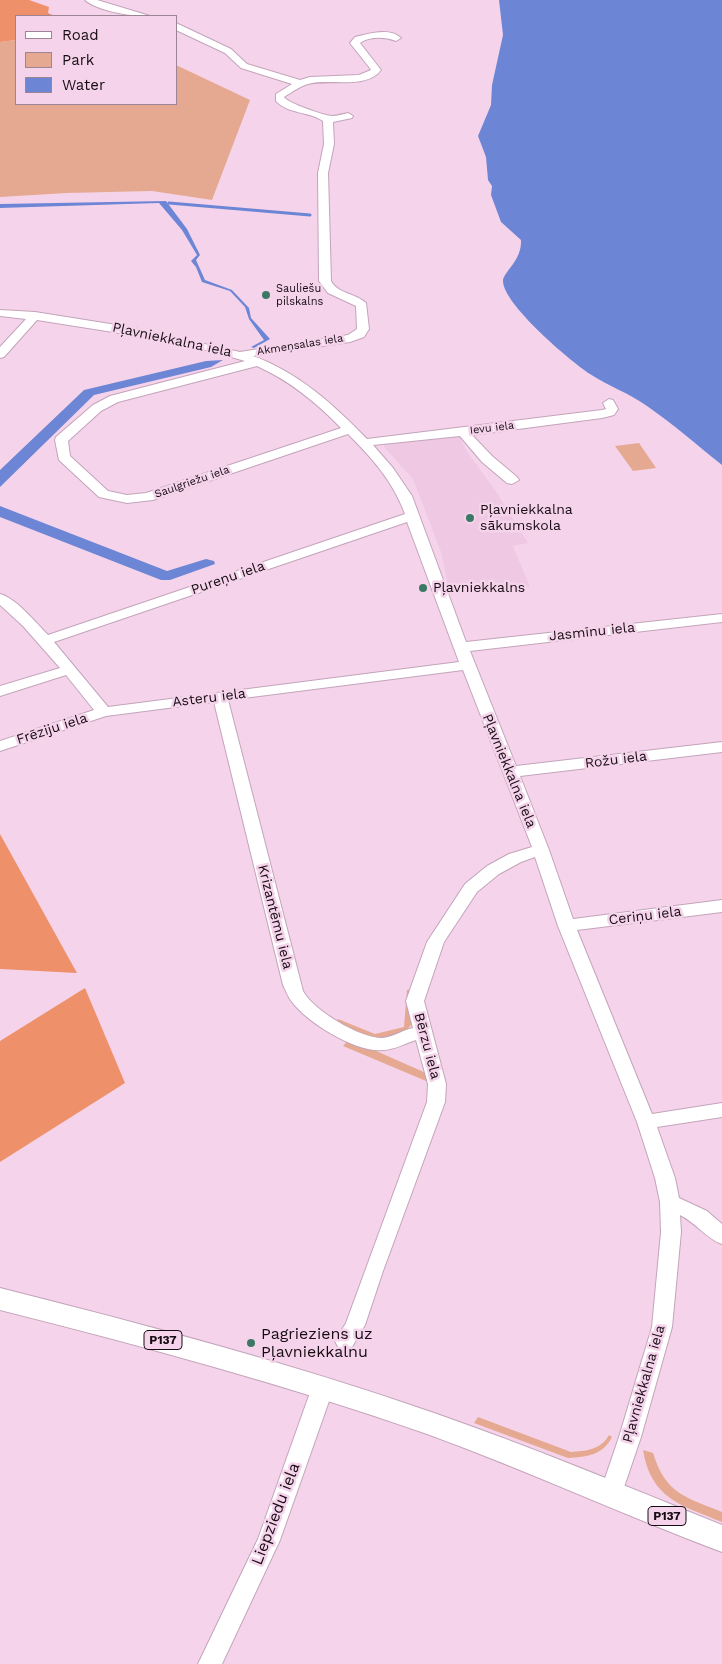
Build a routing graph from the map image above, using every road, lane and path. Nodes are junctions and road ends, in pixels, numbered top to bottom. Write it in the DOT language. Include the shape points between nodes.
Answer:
graph roads {
  1 [pos="89,0"];
  2 [pos="141,15"];
  3 [pos="178,27"];
  4 [pos="396,38"];
  5 [pos="300,83"];
  6 [pos="348,116"];
  7 [pos="328,120"];
  8 [pos="0,313"];
  9 [pos="35,316"];
  10 [pos="0,354"];
  11 [pos="240,355"];
  12 [pos="257,362"];
  13 [pos="609,404"];
  14 [pos="350,429"];
  15 [pos="467,432"];
  16 [pos="364,443"];
  17 [pos="512,480"];
  18 [pos="412,517"];
  19 [pos="0,598"];
  20 [pos="722,618"];
  21 [pos="44,641"];
  22 [pos="462,647"];
  23 [pos="467,666"];
  24 [pos="68,670"];
  25 [pos="0,691"];
  26 [pos="220,697"];
  27 [pos="104,712"];
  28 [pos="0,746"];
  29 [pos="722,747"];
  30 [pos="510,772"];
  31 [pos="541,850"];
  32 [pos="722,906"];
  33 [pos="568,926"];
  34 [pos="424,1032"];
  35 [pos="722,1110"];
  36 [pos="646,1122"];
  37 [pos="670,1202"];
  38 [pos="722,1236"];
  39 [pos="0,1299"];
  40 [pos="345,1341"];
  41 [pos="323,1388"];
  42 [pos="611,1493"];
  43 [pos="722,1539"];
  44 [pos="213,1662"];
  1 -- 2 [label="street"];
  3 -- 5 [label="street" via="228,51 244,66"];
  4 -- 5 [label="street" via="390,35 370,37 358,39 355,43 374,66 373,74"];
  5 -- 7 [label="street" via="279,96 280,102"];
  6 -- 7 [label="street"];
  7 -- 11 [label="street, Akmeņsalas iela" via="329,144 323,173 325,281 332,292 362,305 363,329 350,338"];
  8 -- 9 [label="street, Pļavniekkalna iela"];
  9 -- 10 [label="street"];
  9 -- 11 [label="street, Pļavniekkalna iela" via="128,330"];
  11 -- 12 [label="street, Pļavniekkalna iela"];
  12 -- 14 [label="street, Pļavniekkalna iela" via="301,386"];
  12 -- 14 [label="street, Saulgriežu iela" via="114,399 97,408 61,440 64,456 104,494 127,499 148,497"];
  13 -- 15 [label="street, Ievu iela" via="610,412 602,414"];
  14 -- 16 [label="street, Pļavniekkalna iela"];
  15 -- 16 [label="street, Ievu iela"];
  15 -- 17 [label="street" via="465,435"];
  16 -- 18 [label="street, Pļavniekkalna iela" via="388,467"];
  18 -- 21 [label="street, Pureņu iela"];
  18 -- 22 [label="street, Pļavniekkalna iela"];
  19 -- 21 [label="street"];
  20 -- 22 [label="street, Jasmīnu iela"];
  21 -- 24 [label="street"];
  22 -- 23 [label="street, Pļavniekkalna iela"];
  23 -- 26 [label="street, Asteru iela"];
  23 -- 30 [label="street, Pļavniekkalna iela"];
  24 -- 25 [label="street"];
  24 -- 27 [label="street"];
  26 -- 27 [label="street, Asteru iela"];
  26 -- 34 [label="street, Krizantēmu iela" via="297,998 335,1028 371,1043 383,1044"];
  27 -- 28 [label="street, Frēziju iela"];
  29 -- 30 [label="street, Rožu iela"];
  30 -- 31 [label="street, Pļavniekkalna iela"];
  31 -- 33 [label="street, Pļavniekkalna iela"];
  31 -- 34 [label="street, Bērzu iela" via="515,858 471,888 436,942 415,1000"];
  32 -- 33 [label="street, Ceriņu iela"];
  33 -- 36 [label="street, Pļavniekkalna iela"];
  34 -- 40 [label="street, Bērzu iela" via="437,1084 436,1102 356,1325"];
  35 -- 36 [label="street"];
  36 -- 37 [label="street, Pļavniekkalna iela"];
  37 -- 38 [label="street" via="700,1216"];
  37 -- 42 [label="street, Pļavniekkalna iela" via="671,1232 662,1327"];
  39 -- 41 [label="main road, P137" via="150,1337"];
  41 -- 42 [label="main road, P137" via="463,1436"];
  41 -- 44 [label="street, Liepziedu iela" via="269,1540"];
  42 -- 43 [label="main road, P137"];
}
